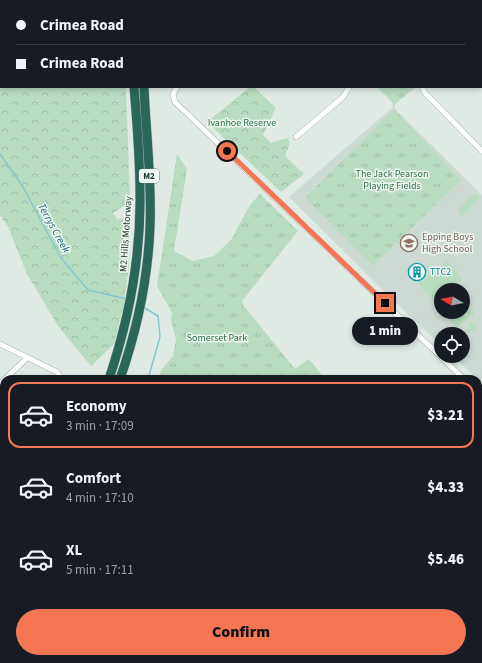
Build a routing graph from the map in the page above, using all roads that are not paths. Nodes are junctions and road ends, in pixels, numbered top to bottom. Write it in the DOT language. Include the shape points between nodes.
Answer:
graph roads {
  1 [pos="134,88"];
  2 [pos="144,88"];
  3 [pos="176,88"];
  4 [pos="348,88"];
  5 [pos="422,88"];
  6 [pos="296,137"];
  7 [pos="482,151"];
  8 [pos="0,344"];
  9 [pos="27,358"];
  10 [pos="10,375"];
  11 [pos="59,375"];
  12 [pos="110,375"];
  13 [pos="121,375"];
  14 [pos="460,375"];
  1 -- 12 [label="highway, M2 Hills Motorway / M2" via="140,194 136,263 130,307"];
  2 -- 13 [label="highway, M2" via="150,227 140,309"];
  3 -- 14 [label="street" via="173,94 176,102"];
  4 -- 6 [label="street" via="343,97"];
  5 -- 7 [label="street"];
  8 -- 9 [label="street"];
  9 -- 10 [label="street"];
  9 -- 11 [label="street"];
}
